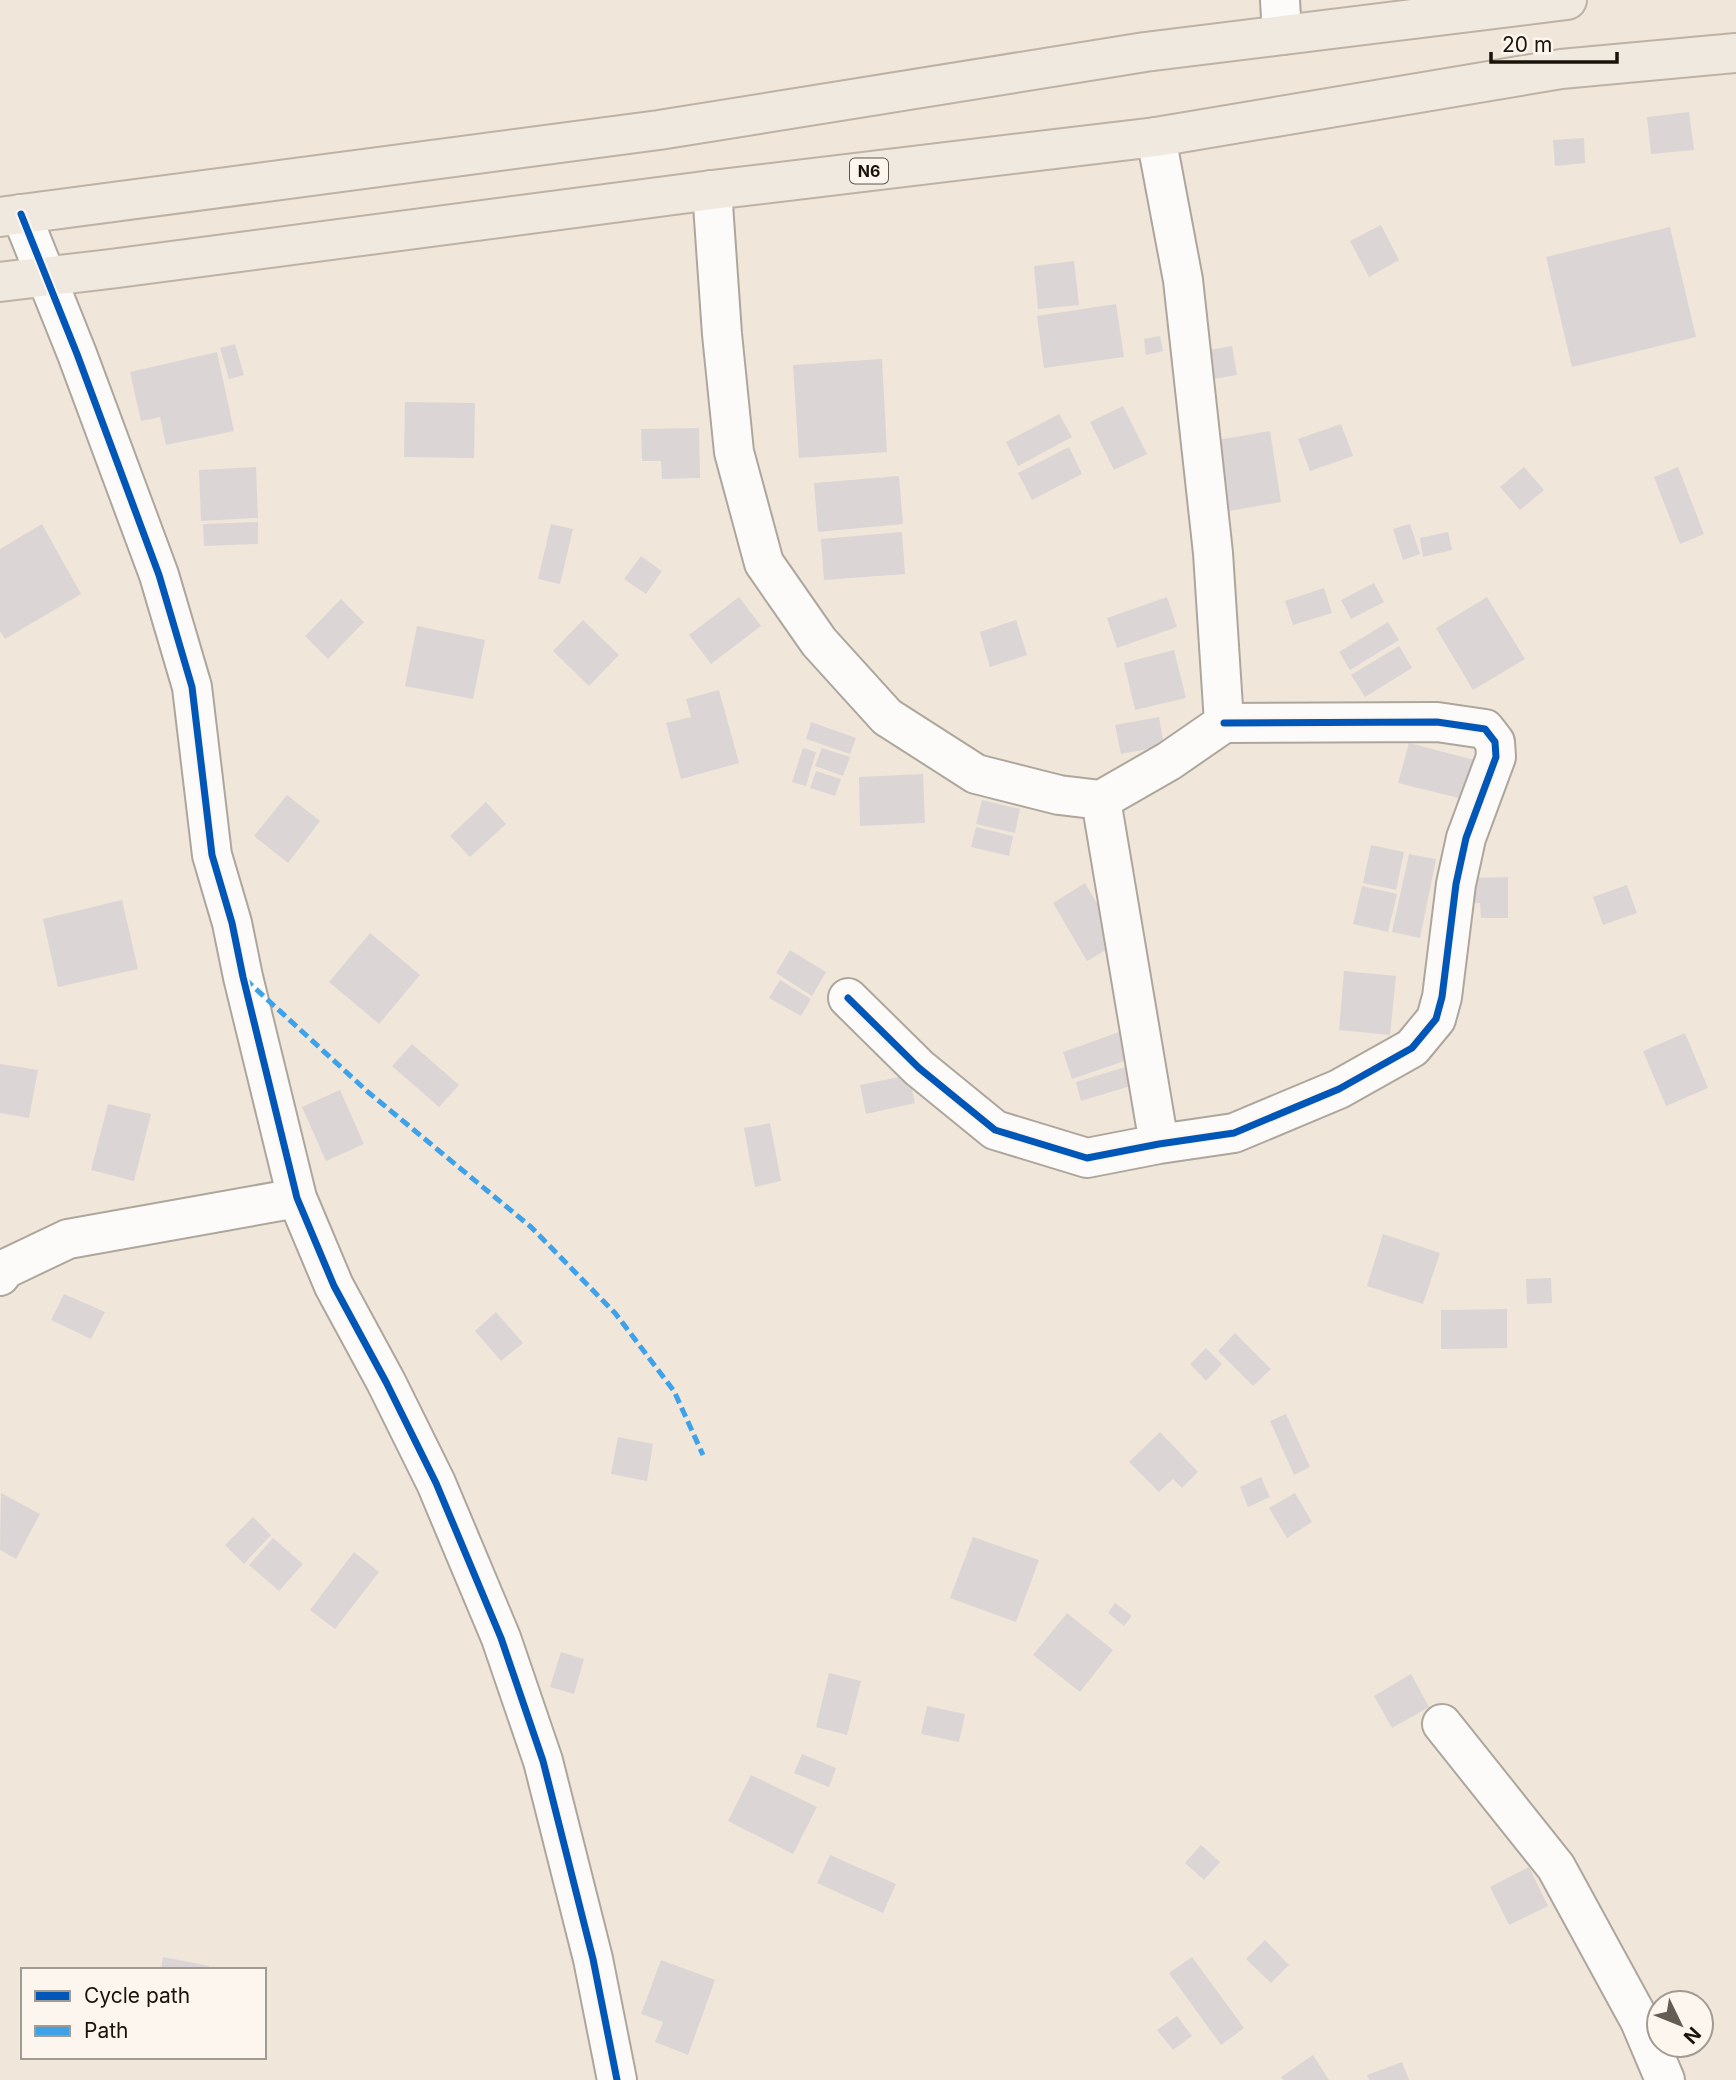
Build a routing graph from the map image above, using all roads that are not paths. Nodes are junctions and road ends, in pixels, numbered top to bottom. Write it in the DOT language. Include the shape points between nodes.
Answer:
graph roads {
  1 [pos="1567,0"];
  2 [pos="1281,17"];
  3 [pos="1736,52"];
  4 [pos="1156,136"];
  5 [pos="712,190"];
  6 [pos="10,216"];
  7 [pos="46,276"];
  8 [pos="0,282"];
  9 [pos="1224,723"];
  10 [pos="1101,800"];
  11 [pos="848,998"];
  12 [pos="1159,1144"];
  13 [pos="297,1198"];
  14 [pos="0,1276"];
  15 [pos="1442,1724"];
  16 [pos="617,2080"];
  17 [pos="1665,2080"];
  1 -- 2 [label="highway"];
  2 -- 6 [label="highway" via="1145,52 659,130"];
  3 -- 4 [label="highway, N6" via="1561,69"];
  4 -- 5 [label="highway, N6"];
  4 -- 9 [label="street" via="1183,280 1213,553"];
  5 -- 7 [label="highway, N6"];
  5 -- 10 [label="street" via="734,452 764,563 819,642 887,717 976,774 1059,795"];
  6 -- 7 [label="street"];
  7 -- 8 [label="highway, N6"];
  7 -- 13 [label="street" via="159,575 192,687 212,855"];
  9 -- 10 [label="street"];
  9 -- 12 [label="street" via="1437,722 1485,729 1495,742 1496,757 1466,838 1436,1018 1412,1048 1339,1089 1234,1133"];
  10 -- 12 [label="street"];
  11 -- 12 [label="street" via="919,1068 995,1130 1087,1158"];
  13 -- 14 [label="street" via="68,1240 5,1269"];
  13 -- 16 [label="street" via="334,1286 436,1483 501,1638 543,1761 593,1959"];
  15 -- 17 [label="street" via="1556,1867 1640,2021"];
}
